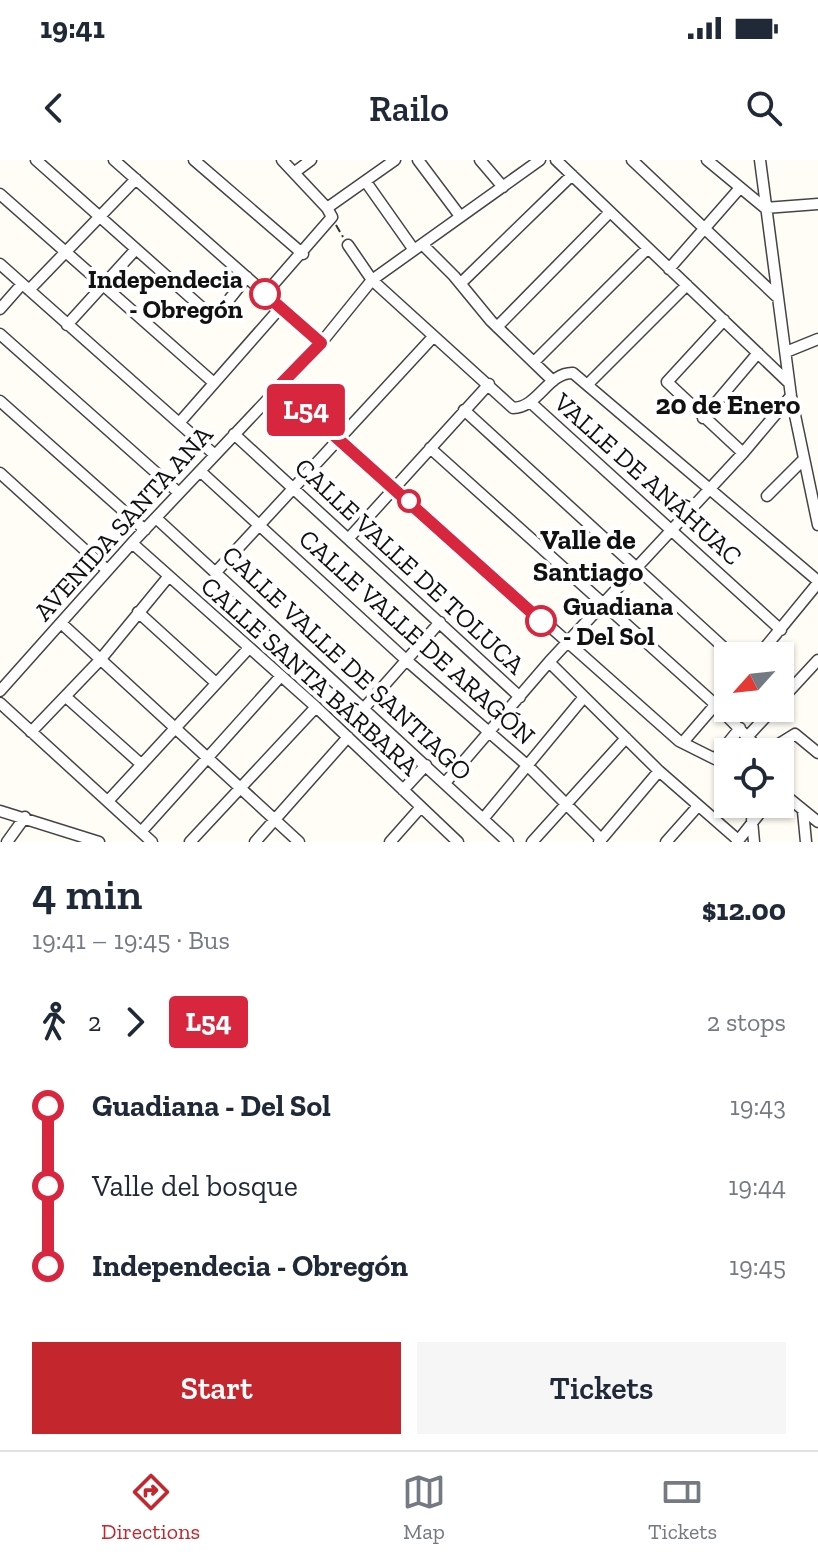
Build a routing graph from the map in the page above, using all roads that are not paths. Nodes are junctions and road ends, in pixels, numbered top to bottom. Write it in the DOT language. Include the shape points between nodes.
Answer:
graph roads {
  1 [pos="36,160"];
  2 [pos="114,160"];
  3 [pos="194,160"];
  4 [pos="282,160"];
  5 [pos="311,160"];
  6 [pos="395,160"];
  7 [pos="418,160"];
  8 [pos="480,160"];
  9 [pos="540,160"];
  10 [pos="556,160"];
  11 [pos="632,160"];
  12 [pos="707,160"];
  13 [pos="760,160"];
  14 [pos="295,172"];
  15 [pos="572,175"];
  16 [pos="136,179"];
  17 [pos="366,182"];
  18 [pos="503,187"];
  19 [pos="739,189"];
  20 [pos="0,194"];
  21 [pos="818,204"];
  22 [pos="765,208"];
  23 [pos="330,212"];
  24 [pos="610,212"];
  25 [pos="460,216"];
  26 [pos="101,218"];
  27 [pos="704,228"];
  28 [pos="348,245"];
  29 [pos="418,247"];
  30 [pos="648,248"];
  31 [pos="136,249"];
  32 [pos="68,252"];
  33 [pos="303,254"];
  34 [pos="0,264"];
  35 [pos="669,269"];
  36 [pos="247,277"];
  37 [pos="372,280"];
  38 [pos="461,283"];
  39 [pos="103,285"];
  40 [pos="687,285"];
  41 [pos="26,287"];
  42 [pos="265,294"];
  43 [pos="777,297"];
  44 [pos="281,307"];
  45 [pos="0,309"];
  46 [pos="724,320"];
  47 [pos="67,325"];
  48 [pos="497,327"];
  49 [pos="0,334"];
  50 [pos="433,337"];
  51 [pos="818,339"];
  52 [pos="321,343"];
  53 [pos="786,352"];
  54 [pos="758,353"];
  55 [pos="534,362"];
  56 [pos="553,381"];
  57 [pos="214,383"];
  58 [pos="789,383"];
  59 [pos="489,384"];
  60 [pos="588,384"];
  61 [pos="279,386"];
  62 [pos="791,396"];
  63 [pos="0,401"];
  64 [pos="530,402"];
  65 [pos="464,410"];
  66 [pos="703,418"];
  67 [pos="180,422"];
  68 [pos="234,434"];
  69 [pos="340,442"];
  70 [pos="430,448"];
  71 [pos="743,453"];
  72 [pos="215,455"];
  73 [pos="802,461"];
  74 [pos="200,471"];
  75 [pos="0,473"];
  76 [pos="394,487"];
  77 [pos="295,490"];
  78 [pos="709,491"];
  79 [pos="179,493"];
  80 [pos="767,496"];
  81 [pos="156,518"];
  82 [pos="260,525"];
  83 [pos="818,525"];
  84 [pos="145,530"];
  85 [pos="673,530"];
  86 [pos="349,538"];
  87 [pos="132,543"];
  88 [pos="637,569"];
  89 [pos="107,570"];
  90 [pos="216,572"];
  91 [pos="169,576"];
  92 [pos="818,582"];
  93 [pos="603,606"];
  94 [pos="138,612"];
  95 [pos="440,622"];
  96 [pos="61,623"];
  97 [pos="781,630"];
  98 [pos="718,642"];
  99 [pos="770,642"];
  100 [pos="566,645"];
  101 [pos="249,648"];
  102 [pos="405,659"];
  103 [pos="100,660"];
  104 [pos="818,660"];
  105 [pos="549,662"];
  106 [pos="281,676"];
  107 [pos="216,683"];
  108 [pos="794,686"];
  109 [pos="0,691"];
  110 [pos="66,697"];
  111 [pos="520,697"];
  112 [pos="584,697"];
  113 [pos="0,703"];
  114 [pos="714,703"];
  115 [pos="316,707"];
  116 [pos="365,707"];
  117 [pos="714,707"];
  118 [pos="734,722"];
  119 [pos="756,722"];
  120 [pos="175,726"];
  121 [pos="31,732"];
  122 [pos="489,732"];
  123 [pos="744,732"];
  124 [pos="348,737"];
  125 [pos="626,738"];
  126 [pos="750,738"];
  127 [pos="788,738"];
  128 [pos="684,741"];
  129 [pos="818,753"];
  130 [pos="209,757"];
  131 [pos="141,764"];
  132 [pos="426,765"];
  133 [pos="528,766"];
  134 [pos="659,771"];
  135 [pos="445,783"];
  136 [pos="243,788"];
  137 [pos="403,790"];
  138 [pos="108,801"];
  139 [pos="794,803"];
  140 [pos="565,805"];
  141 [pos="698,806"];
  142 [pos="421,807"];
  143 [pos="0,811"];
  144 [pos="803,811"];
  145 [pos="25,817"];
  146 [pos="483,819"];
  147 [pos="276,820"];
  148 [pos="752,820"];
  149 [pos="818,822"];
  150 [pos="141,832"];
  151 [pos="73,837"];
  152 [pos="452,840"];
  153 [pos="600,841"];
  154 [pos="738,841"];
  155 [pos="7,842"];
  156 [pos="99,842"];
  157 [pos="152,842"];
  158 [pos="190,842"];
  159 [pos="255,842"];
  160 [pos="299,842"];
  161 [pos="390,842"];
  162 [pos="508,842"];
  163 [pos="532,842"];
  164 [pos="666,842"];
  165 [pos="754,842"];
  166 [pos="806,842"];
  1 -- 26 [label="street"];
  2 -- 16 [label="street"];
  3 -- 33 [label="street"];
  4 -- 14 [label="street"];
  5 -- 14 [label="street"];
  6 -- 17 [label="street"];
  7 -- 25 [label="street"];
  8 -- 18 [label="street"];
  9 -- 18 [label="street, AVENIDA SANTA ANA"];
  10 -- 15 [label="street"];
  11 -- 27 [label="street"];
  12 -- 19 [label="street"];
  13 -- 22 [label="street"];
  14 -- 23 [label="street"];
  15 -- 24 [label="street"];
  15 -- 38 [label="street"];
  16 -- 26 [label="street"];
  16 -- 36 [label="street"];
  17 -- 23 [label="street"];
  17 -- 29 [label="street"];
  18 -- 25 [label="street, AVENIDA SANTA ANA"];
  19 -- 22 [label="street"];
  19 -- 27 [label="street"];
  20 -- 32 [label="street"];
  21 -- 22 [label="street"];
  22 -- 43 [label="street"];
  23 -- 33 [label="street"];
  24 -- 30 [label="street"];
  24 -- 48 [label="street"];
  25 -- 29 [label="street, AVENIDA SANTA ANA"];
  26 -- 31 [label="street"];
  26 -- 32 [label="street"];
  27 -- 35 [label="street"];
  27 -- 43 [label="street"];
  28 -- 37 [label="street, VALLE DE ANÁHUAC"];
  29 -- 37 [label="street, AVENIDA SANTA ANA"];
  29 -- 38 [label="street"];
  30 -- 35 [label="street"];
  30 -- 55 [label="street"];
  31 -- 36 [label="street" via="214,315"];
  31 -- 39 [label="street"];
  32 -- 39 [label="street"];
  32 -- 41 [label="street"];
  33 -- 42 [label="street"];
  34 -- 41 [label="street"];
  35 -- 40 [label="street"];
  36 -- 42 [label="street"];
  37 -- 50 [label="street, VALLE DE ANÁHUAC"];
  37 -- 52 [label="street, AVENIDA SANTA ANA"];
  38 -- 48 [label="street"];
  39 -- 47 [label="street"];
  39 -- 57 [label="street"];
  40 -- 46 [label="street"];
  40 -- 60 [label="street"];
  41 -- 45 [label="street"];
  41 -- 47 [label="street"];
  42 -- 44 [label="street"];
  43 -- 53 [label="street"];
  44 -- 52 [label="street"];
  44 -- 57 [label="street"];
  46 -- 54 [label="street"];
  46 -- 66 [label="street" via="667,382"];
  47 -- 67 [label="street"];
  48 -- 55 [label="street"];
  49 -- 79 [label="street"];
  50 -- 59 [label="street, VALLE DE ANÁHUAC"];
  50 -- 69 [label="street"];
  51 -- 53 [label="street"];
  52 -- 61 [label="street, AVENIDA SANTA ANA"];
  53 -- 58 [label="street"];
  54 -- 58 [label="street"];
  54 -- 66 [label="street"];
  55 -- 56 [label="street"];
  56 -- 60 [label="street" via="569,372"];
  56 -- 64 [label="street"];
  57 -- 67 [label="street"];
  58 -- 62 [label="street"];
  59 -- 64 [label="street, VALLE DE ANÁHUAC" via="513,408"];
  59 -- 65 [label="street"];
  60 -- 78 [label="street"];
  61 -- 68 [label="street, AVENIDA SANTA ANA"];
  61 -- 69 [label="street"];
  62 -- 71 [label="street"];
  62 -- 73 [label="street"];
  63 -- 84 [label="street"];
  64 -- 85 [label="street, VALLE DE ANÁHUAC"];
  65 -- 70 [label="street"];
  65 -- 88 [label="street"];
  66 -- 71 [label="street"];
  67 -- 72 [label="street"];
  68 -- 72 [label="street, AVENIDA SANTA ANA"];
  68 -- 77 [label="street, CALLE VALLE DE TOLUCA"];
  69 -- 76 [label="street"];
  69 -- 77 [label="street"];
  70 -- 76 [label="street"];
  70 -- 93 [label="street"];
  71 -- 78 [label="street"];
  72 -- 74 [label="street, AVENIDA SANTA ANA"];
  73 -- 80 [label="street"];
  73 -- 83 [label="street"];
  74 -- 79 [label="street, AVENIDA SANTA ANA"];
  74 -- 82 [label="street, CALLE VALLE DE ARAGÓN"];
  75 -- 89 [label="street"];
  76 -- 86 [label="street"];
  76 -- 100 [label="street"];
  77 -- 82 [label="street"];
  77 -- 86 [label="street, CALLE VALLE DE TOLUCA"];
  78 -- 85 [label="street"];
  78 -- 92 [label="street"];
  79 -- 81 [label="street, AVENIDA SANTA ANA"];
  81 -- 84 [label="street, AVENIDA SANTA ANA"];
  81 -- 90 [label="street, CALLE VALLE DE SANTIAGO"];
  82 -- 90 [label="street"];
  82 -- 102 [label="street, CALLE VALLE DE ARAGÓN"];
  84 -- 87 [label="street, AVENIDA SANTA ANA"];
  85 -- 88 [label="street"];
  85 -- 97 [label="street, VALLE DE ANÁHUAC"];
  86 -- 95 [label="street, CALLE VALLE DE TOLUCA"];
  87 -- 89 [label="street, AVENIDA SANTA ANA"];
  87 -- 91 [label="street, CALLE SANTA BÁRBARA"];
  88 -- 93 [label="street"];
  88 -- 98 [label="street"];
  89 -- 96 [label="street, AVENIDA SANTA ANA"];
  90 -- 116 [label="street, CALLE VALLE DE SANTIAGO"];
  91 -- 94 [label="street"];
  91 -- 101 [label="street, CALLE SANTA BÁRBARA"];
  92 -- 97 [label="street"];
  93 -- 100 [label="street"];
  93 -- 114 [label="street"];
  94 -- 103 [label="street"];
  94 -- 107 [label="street"];
  95 -- 102 [label="street"];
  95 -- 111 [label="street, CALLE VALLE DE TOLUCA"];
  96 -- 103 [label="street"];
  96 -- 109 [label="street, AVENIDA SANTA ANA"];
  97 -- 99 [label="street"];
  100 -- 105 [label="street"];
  100 -- 128 [label="street"];
  101 -- 106 [label="street, CALLE SANTA BÁRBARA"];
  101 -- 107 [label="street"];
  102 -- 116 [label="street"];
  102 -- 122 [label="street, CALLE VALLE DE ARAGÓN"];
  103 -- 110 [label="street"];
  103 -- 120 [label="street"];
  104 -- 108 [label="street"];
  105 -- 111 [label="street"];
  105 -- 112 [label="street"];
  106 -- 115 [label="street, CALLE SANTA BÁRBARA"];
  106 -- 130 [label="street"];
  107 -- 120 [label="street"];
  110 -- 121 [label="street"];
  110 -- 131 [label="street"];
  111 -- 122 [label="street"];
  112 -- 125 [label="street"];
  112 -- 133 [label="street"];
  113 -- 121 [label="street"];
  115 -- 124 [label="street, CALLE SANTA BÁRBARA"];
  115 -- 136 [label="street"];
  116 -- 132 [label="street, CALLE VALLE DE SANTIAGO"];
  117 -- 128 [label="street"];
  118 -- 123 [label="street"];
  119 -- 123 [label="street"];
  120 -- 130 [label="street"];
  120 -- 131 [label="street"];
  121 -- 138 [label="street"];
  122 -- 133 [label="street, CALLE VALLE DE ARAGÓN"];
  122 -- 135 [label="street"];
  123 -- 126 [label="street"];
  123 -- 128 [label="street" via="715,759"];
  124 -- 137 [label="street, CALLE SANTA BÁRBARA"];
  124 -- 147 [label="street"];
  125 -- 134 [label="street"];
  125 -- 140 [label="street"];
  127 -- 129 [label="street" via="795,734"];
  130 -- 136 [label="street"];
  130 -- 150 [label="street"];
  131 -- 138 [label="street"];
  132 -- 135 [label="street, CALLE VALLE DE SANTIAGO"];
  132 -- 137 [label="street"];
  133 -- 140 [label="street, CALLE VALLE DE ARAGÓN"];
  133 -- 146 [label="street"];
  134 -- 141 [label="street"];
  134 -- 153 [label="street"];
  135 -- 146 [label="street, CALLE VALLE DE SANTIAGO"];
  136 -- 147 [label="street"];
  136 -- 158 [label="street"];
  137 -- 142 [label="street, CALLE SANTA BÁRBARA"];
  138 -- 150 [label="street"];
  139 -- 144 [label="street"];
  140 -- 153 [label="street, CALLE VALLE DE ARAGÓN"];
  140 -- 163 [label="street"];
  141 -- 154 [label="street"];
  141 -- 164 [label="street"];
  142 -- 152 [label="street, CALLE SANTA BÁRBARA"];
  142 -- 161 [label="street"];
  143 -- 145 [label="street"];
  144 -- 149 [label="street"];
  144 -- 166 [label="street"];
  145 -- 151 [label="street"];
  145 -- 155 [label="street"];
  146 -- 162 [label="street, CALLE VALLE DE SANTIAGO"];
  147 -- 159 [label="street"];
  147 -- 160 [label="street"];
  148 -- 154 [label="street"];
  148 -- 165 [label="street"];
  150 -- 157 [label="street"];
  151 -- 156 [label="street"];
}
